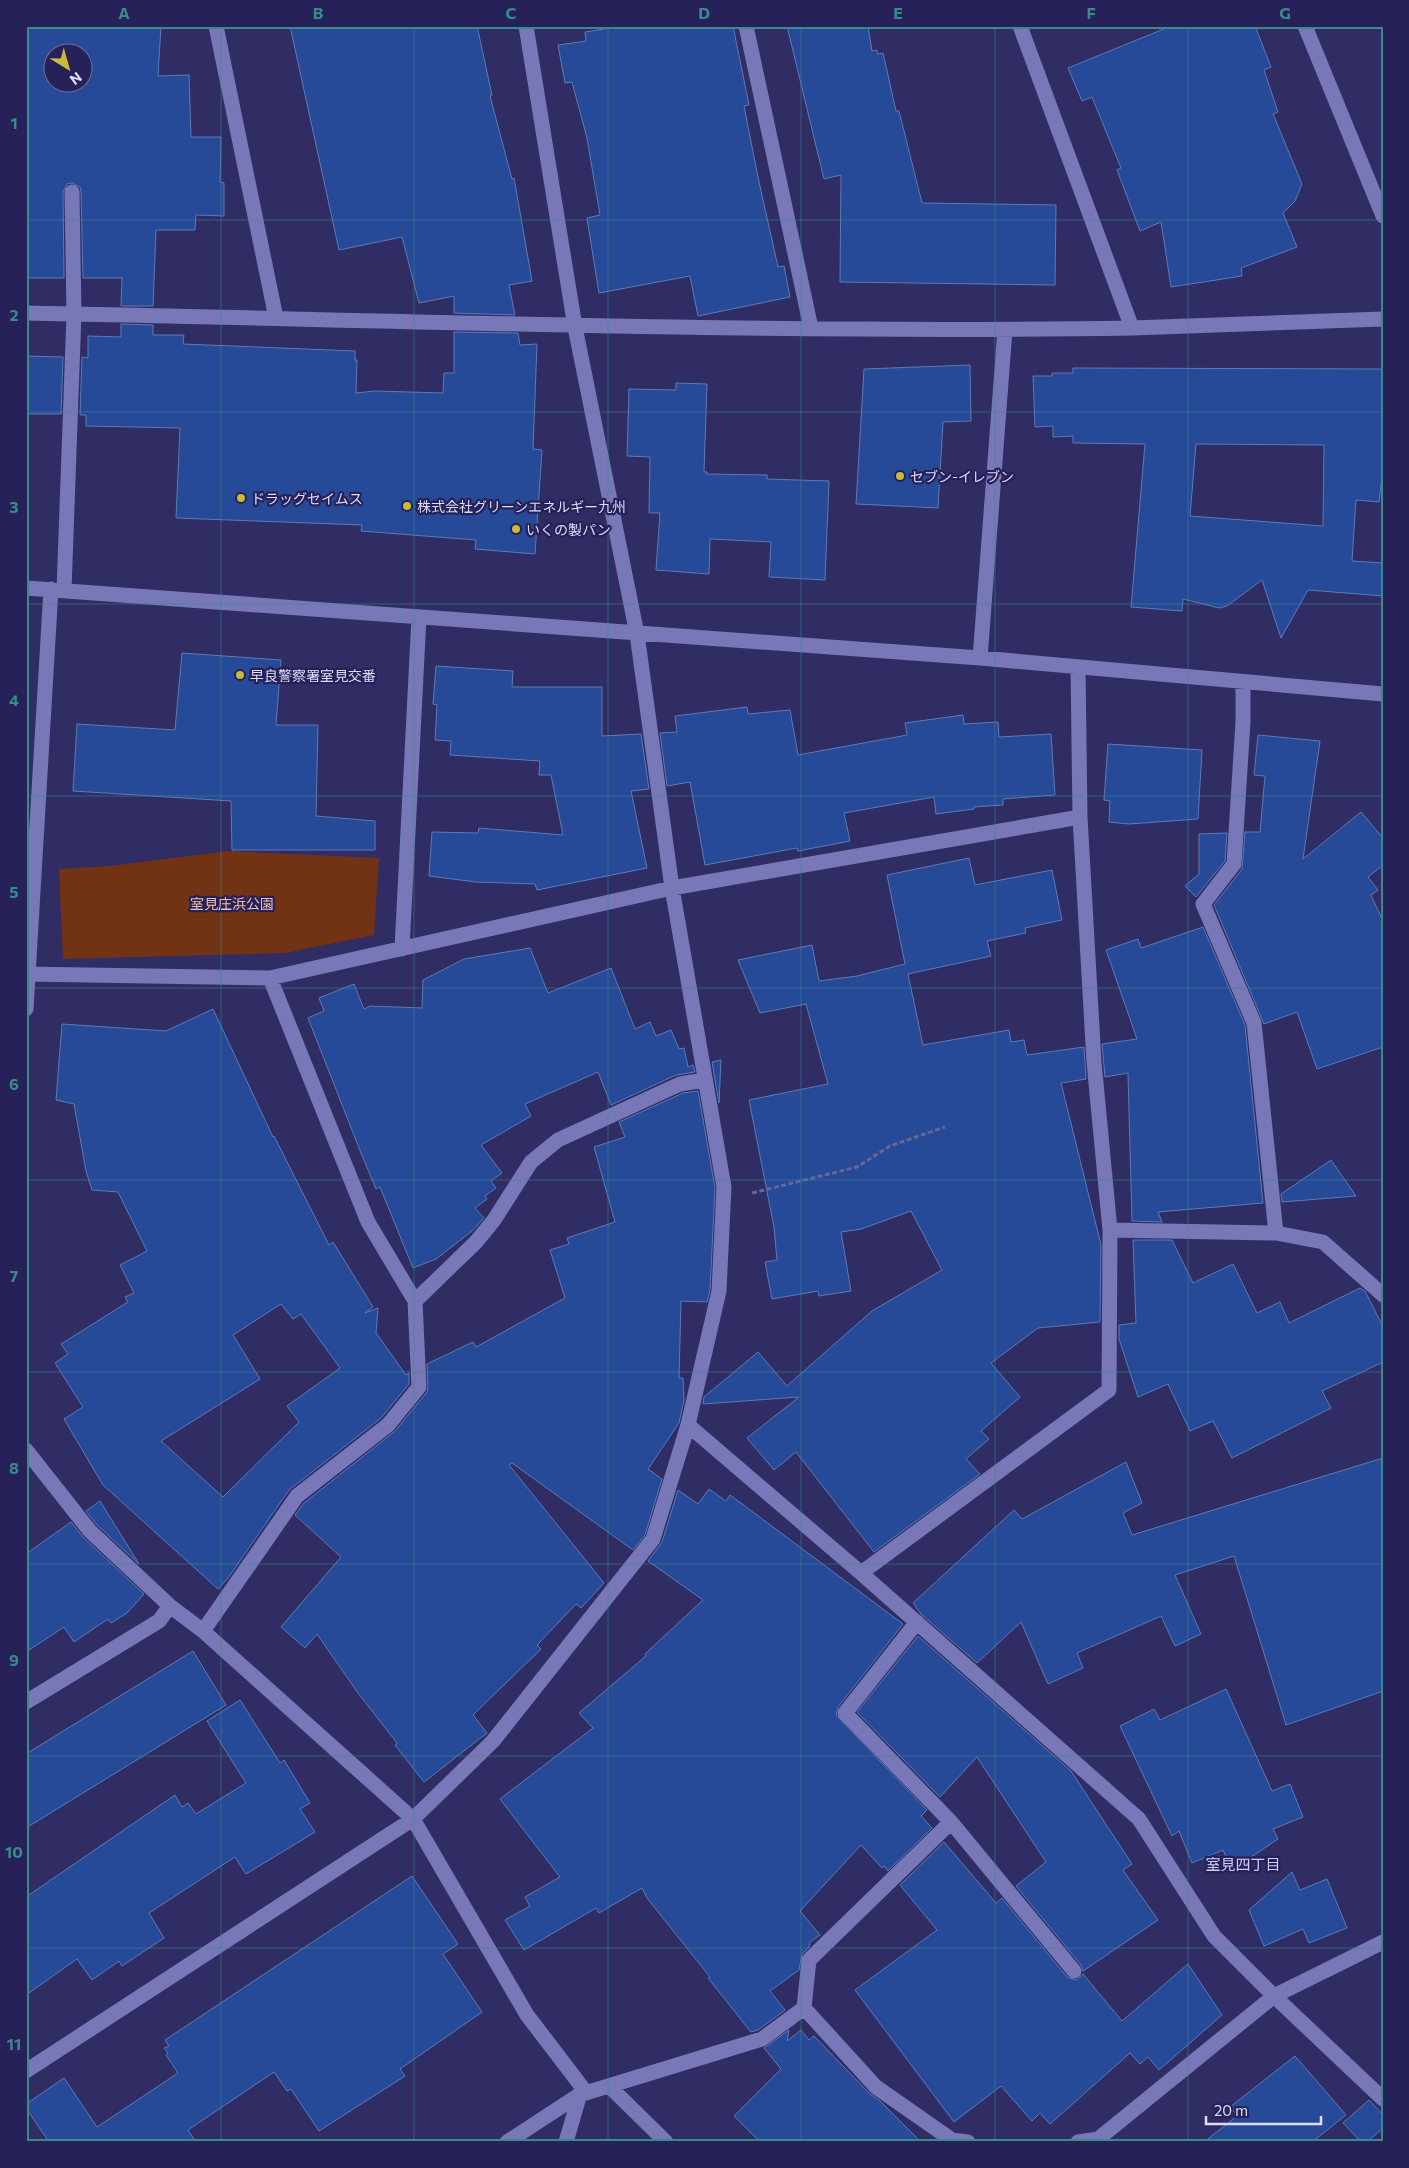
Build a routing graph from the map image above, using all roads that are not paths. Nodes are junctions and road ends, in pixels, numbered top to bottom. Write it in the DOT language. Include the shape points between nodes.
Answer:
graph roads {
  1 [pos="216,26"];
  2 [pos="526,26"];
  3 [pos="746,26"];
  4 [pos="1020,26"];
  5 [pos="1305,26"];
  6 [pos="72,192"];
  7 [pos="1383,216"];
  8 [pos="26,313"];
  9 [pos="74,314"];
  10 [pos="276,318"];
  11 [pos="1383,318"];
  12 [pos="575,327"];
  13 [pos="811,328"];
  14 [pos="1132,328"];
  15 [pos="1005,330"];
  16 [pos="26,588"];
  17 [pos="58,589"];
  18 [pos="420,617"];
  19 [pos="637,634"];
  20 [pos="980,658"];
  21 [pos="1078,667"];
  22 [pos="1244,682"];
  23 [pos="1383,694"];
  24 [pos="1080,817"];
  25 [pos="672,888"];
  26 [pos="402,948"];
  27 [pos="27,974"];
  28 [pos="270,978"];
  29 [pos="26,1009"];
  30 [pos="705,1080"];
  31 [pos="1110,1230"];
  32 [pos="1276,1233"];
  33 [pos="1383,1295"];
  34 [pos="414,1301"];
  35 [pos="688,1425"];
  36 [pos="26,1450"];
  37 [pos="861,1573"];
  38 [pos="170,1606"];
  39 [pos="917,1622"];
  40 [pos="203,1631"];
  41 [pos="26,1702"];
  42 [pos="413,1819"];
  43 [pos="951,1822"];
  44 [pos="1383,1942"];
  45 [pos="1074,1971"];
  46 [pos="1274,1996"];
  47 [pos="804,2008"];
  48 [pos="26,2071"];
  49 [pos="609,2086"];
  50 [pos="579,2095"];
  51 [pos="1383,2099"];
  52 [pos="1099,2140"];
  53 [pos="507,2142"];
  54 [pos="566,2142"];
  55 [pos="666,2142"];
  56 [pos="968,2142"];
  57 [pos="1078,2142"];
  1 -- 10 [label="street"];
  2 -- 12 [label="street"];
  3 -- 13 [label="street"];
  4 -- 14 [label="street"];
  5 -- 7 [label="street"];
  6 -- 9 [label="street"];
  8 -- 9 [label="street"];
  9 -- 10 [label="street"];
  9 -- 17 [label="street"];
  10 -- 12 [label="street"];
  11 -- 14 [label="street"];
  12 -- 13 [label="street"];
  12 -- 19 [label="street"];
  13 -- 15 [label="street"];
  14 -- 15 [label="street"];
  15 -- 20 [label="street"];
  16 -- 17 [label="street"];
  17 -- 18 [label="street"];
  17 -- 27 [label="street"];
  18 -- 19 [label="street"];
  18 -- 26 [label="street"];
  19 -- 20 [label="street"];
  19 -- 25 [label="street"];
  20 -- 21 [label="street"];
  21 -- 22 [label="street"];
  21 -- 24 [label="street"];
  22 -- 23 [label="street"];
  22 -- 32 [label="street" via="1234,864 1203,904 1254,1023"];
  24 -- 25 [label="street"];
  24 -- 31 [label="street" via="1094,1062"];
  25 -- 26 [label="street"];
  25 -- 30 [label="street"];
  26 -- 28 [label="street"];
  27 -- 28 [label="street"];
  27 -- 29 [label="street"];
  28 -- 34 [label="street" via="368,1222"];
  30 -- 34 [label="street" via="680,1084 558,1140 531,1162 476,1242"];
  30 -- 35 [label="street" via="724,1187 719,1291"];
  31 -- 32 [label="street"];
  31 -- 37 [label="street" via="1109,1390"];
  32 -- 33 [label="street" via="1323,1242"];
  34 -- 40 [label="street" via="419,1387 388,1424 297,1496"];
  35 -- 37 [label="street"];
  35 -- 42 [label="street" via="653,1539 493,1741"];
  36 -- 38 [label="street" via="90,1532"];
  37 -- 39 [label="street"];
  38 -- 40 [label="street"];
  38 -- 41 [label="street" via="159,1621"];
  39 -- 43 [label="street" via="844,1713"];
  39 -- 46 [label="street" via="1139,1819 1214,1936"];
  40 -- 42 [label="street"];
  42 -- 48 [label="street"];
  42 -- 50 [label="street" via="526,2015 582,2086"];
  43 -- 45 [label="street"];
  43 -- 47 [label="street" via="809,1960"];
  44 -- 46 [label="street"];
  46 -- 51 [label="street"];
  46 -- 52 [label="street"];
  47 -- 49 [label="street" via="762,2039"];
  47 -- 56 [label="street" via="876,2087 952,2140"];
  49 -- 50 [label="street"];
  49 -- 55 [label="street"];
  50 -- 53 [label="street"];
  50 -- 54 [label="street"];
  52 -- 57 [label="street"];
}
